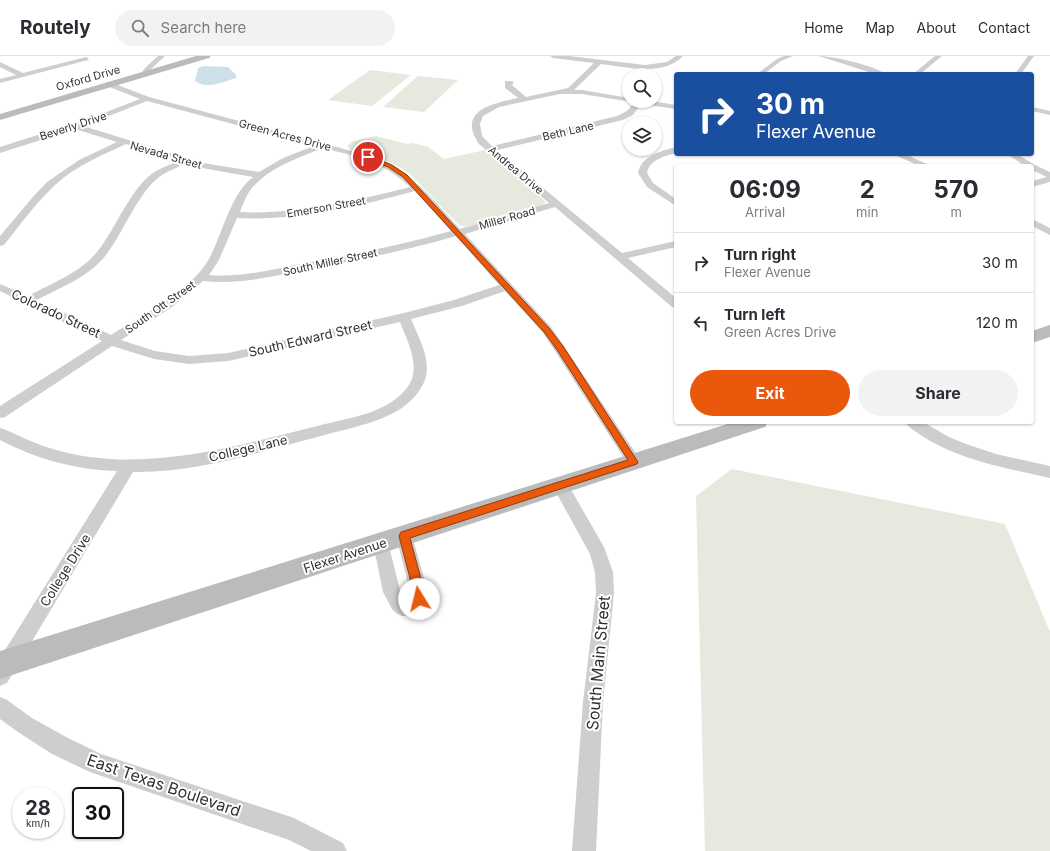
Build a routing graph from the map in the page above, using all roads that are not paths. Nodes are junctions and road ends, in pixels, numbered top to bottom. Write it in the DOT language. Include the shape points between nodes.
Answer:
graph roads {
  1 [pos="162,56"];
  2 [pos="206,56"];
  3 [pos="553,56"];
  4 [pos="680,56"];
  5 [pos="790,56"];
  6 [pos="822,56"];
  7 [pos="939,56"];
  8 [pos="1031,56"];
  9 [pos="86,59"];
  10 [pos="599,62"];
  11 [pos="0,64"];
  12 [pos="763,72"];
  13 [pos="876,72"];
  14 [pos="919,72"];
  15 [pos="1019,72"];
  16 [pos="143,74"];
  17 [pos="22,75"];
  18 [pos="0,81"];
  19 [pos="510,82"];
  20 [pos="110,84"];
  21 [pos="562,93"];
  22 [pos="146,99"];
  23 [pos="622,99"];
  24 [pos="525,100"];
  25 [pos="662,105"];
  26 [pos="674,107"];
  27 [pos="633,108"];
  28 [pos="1034,109"];
  29 [pos="1050,113"];
  30 [pos="0,117"];
  31 [pos="74,126"];
  32 [pos="124,142"];
  33 [pos="323,145"];
  34 [pos="490,149"];
  35 [pos="0,150"];
  36 [pos="674,151"];
  37 [pos="902,156"];
  38 [pos="1014,156"];
  39 [pos="185,161"];
  40 [pos="922,164"];
  41 [pos="1028,164"];
  42 [pos="1034,167"];
  43 [pos="1050,174"];
  44 [pos="260,175"];
  45 [pos="1050,179"];
  46 [pos="1034,183"];
  47 [pos="417,188"];
  48 [pos="674,202"];
  49 [pos="556,204"];
  50 [pos="234,215"];
  51 [pos="1034,223"];
  52 [pos="458,232"];
  53 [pos="1050,232"];
  54 [pos="1038,235"];
  55 [pos="0,243"];
  56 [pos="674,244"];
  57 [pos="619,257"];
  58 [pos="201,278"];
  59 [pos="507,286"];
  60 [pos="0,287"];
  61 [pos="29,300"];
  62 [pos="674,302"];
  63 [pos="404,317"];
  64 [pos="1050,331"];
  65 [pos="1034,336"];
  66 [pos="112,340"];
  67 [pos="0,413"];
  68 [pos="752,424"];
  69 [pos="915,424"];
  70 [pos="0,434"];
  71 [pos="634,462"];
  72 [pos="129,465"];
  73 [pos="1050,472"];
  74 [pos="560,485"];
  75 [pos="404,536"];
  76 [pos="381,543"];
  77 [pos="2,668"];
  78 [pos="0,707"];
  79 [pos="323,848"];
  80 [pos="584,851"];
  1 -- 16 [label="street"];
  2 -- 16 [label="street, Oxford Drive"];
  3 -- 10 [label="street"];
  4 -- 10 [label="street" via="669,64 652,67"];
  5 -- 12 [label="street" via="779,60"];
  6 -- 13 [label="street"];
  7 -- 14 [label="street"];
  8 -- 15 [label="street"];
  9 -- 17 [label="street"];
  10 -- 21 [label="street, Andrea Drive" via="573,88"];
  11 -- 17 [label="street"];
  16 -- 20 [label="street, Oxford Drive"];
  17 -- 18 [label="street"];
  19 -- 24 [label="street" via="508,86"];
  20 -- 22 [label="street, Green Acres Drive"];
  20 -- 30 [label="street, Oxford Drive"];
  21 -- 23 [label="street" via="582,92"];
  21 -- 24 [label="street, Andrea Drive"];
  22 -- 31 [label="street, Beverly Drive"];
  22 -- 33 [label="street, Green Acres Drive"];
  24 -- 34 [label="street, Andrea Drive" via="492,107 479,117 476,132"];
  25 -- 26 [label="street"];
  27 -- 34 [label="street, Beth Lane" via="630,113 620,118"];
  28 -- 29 [label="street"];
  31 -- 32 [label="street, Nevada Street"];
  31 -- 35 [label="street, Beverly Drive"];
  32 -- 39 [label="street, Nevada Street"];
  32 -- 55 [label="street" via="89,158 60,177 43,192"];
  33 -- 44 [label="street, South Ott Street" via="286,160"];
  33 -- 47 [label="street, Green Acres Drive" via="381,162 398,171"];
  34 -- 49 [label="street, Andrea Drive"];
  36 -- 48 [label="street" via="650,160 642,172 647,182"];
  37 -- 40 [label="street"];
  38 -- 41 [label="street"];
  39 -- 44 [label="street, Nevada Street"];
  39 -- 61 [label="street" via="159,173 145,185 96,260 80,272"];
  42 -- 43 [label="street"];
  44 -- 50 [label="street, South Ott Street" via="246,190"];
  45 -- 46 [label="street"];
  47 -- 50 [label="street, Emerson Street" via="296,213"];
  47 -- 52 [label="street, Green Acres Drive"];
  49 -- 52 [label="street, Miller Road"];
  49 -- 57 [label="street, Andrea Drive"];
  50 -- 58 [label="street, South Ott Street" via="214,260"];
  51 -- 53 [label="street"];
  52 -- 58 [label="street, South Miller Street" via="397,249 271,274 232,279"];
  52 -- 59 [label="street, Green Acres Drive"];
  53 -- 54 [label="street"];
  56 -- 57 [label="street"];
  57 -- 62 [label="street, Andrea Drive"];
  58 -- 66 [label="street, South Ott Street"];
  59 -- 63 [label="street, South Edward Street" via="458,303"];
  59 -- 71 [label="street, Green Acres Drive" via="560,348"];
  60 -- 61 [label="street, Colorado Street"];
  61 -- 66 [label="street, Colorado Street"];
  63 -- 66 [label="street, South Edward Street" via="248,353 208,359 189,360 154,355 131,349"];
  63 -- 72 [label="street, College Lane" via="421,370 407,396 390,409 236,454"];
  64 -- 65 [label="street"];
  66 -- 67 [label="street, South Ott Street"];
  68 -- 71 [label="street, Flexer Avenue"];
  69 -- 73 [label="street" via="937,438 976,455"];
  70 -- 72 [label="street, College Lane" via="58,457 82,462"];
  71 -- 74 [label="street, Flexer Avenue"];
  72 -- 77 [label="street, College Drive"];
  74 -- 75 [label="street, Flexer Avenue"];
  74 -- 80 [label="street, South Main Street" via="598,552 604,572 606,593 593,702"];
  75 -- 76 [label="street, Flexer Avenue"];
  75 -- 76 [label="street" via="420,595 412,606 402,607 395,598"];
  76 -- 77 [label="street, Flexer Avenue"];
  78 -- 79 [label="street, East Texas Boulevard" via="60,746 98,764 294,830"];
}
